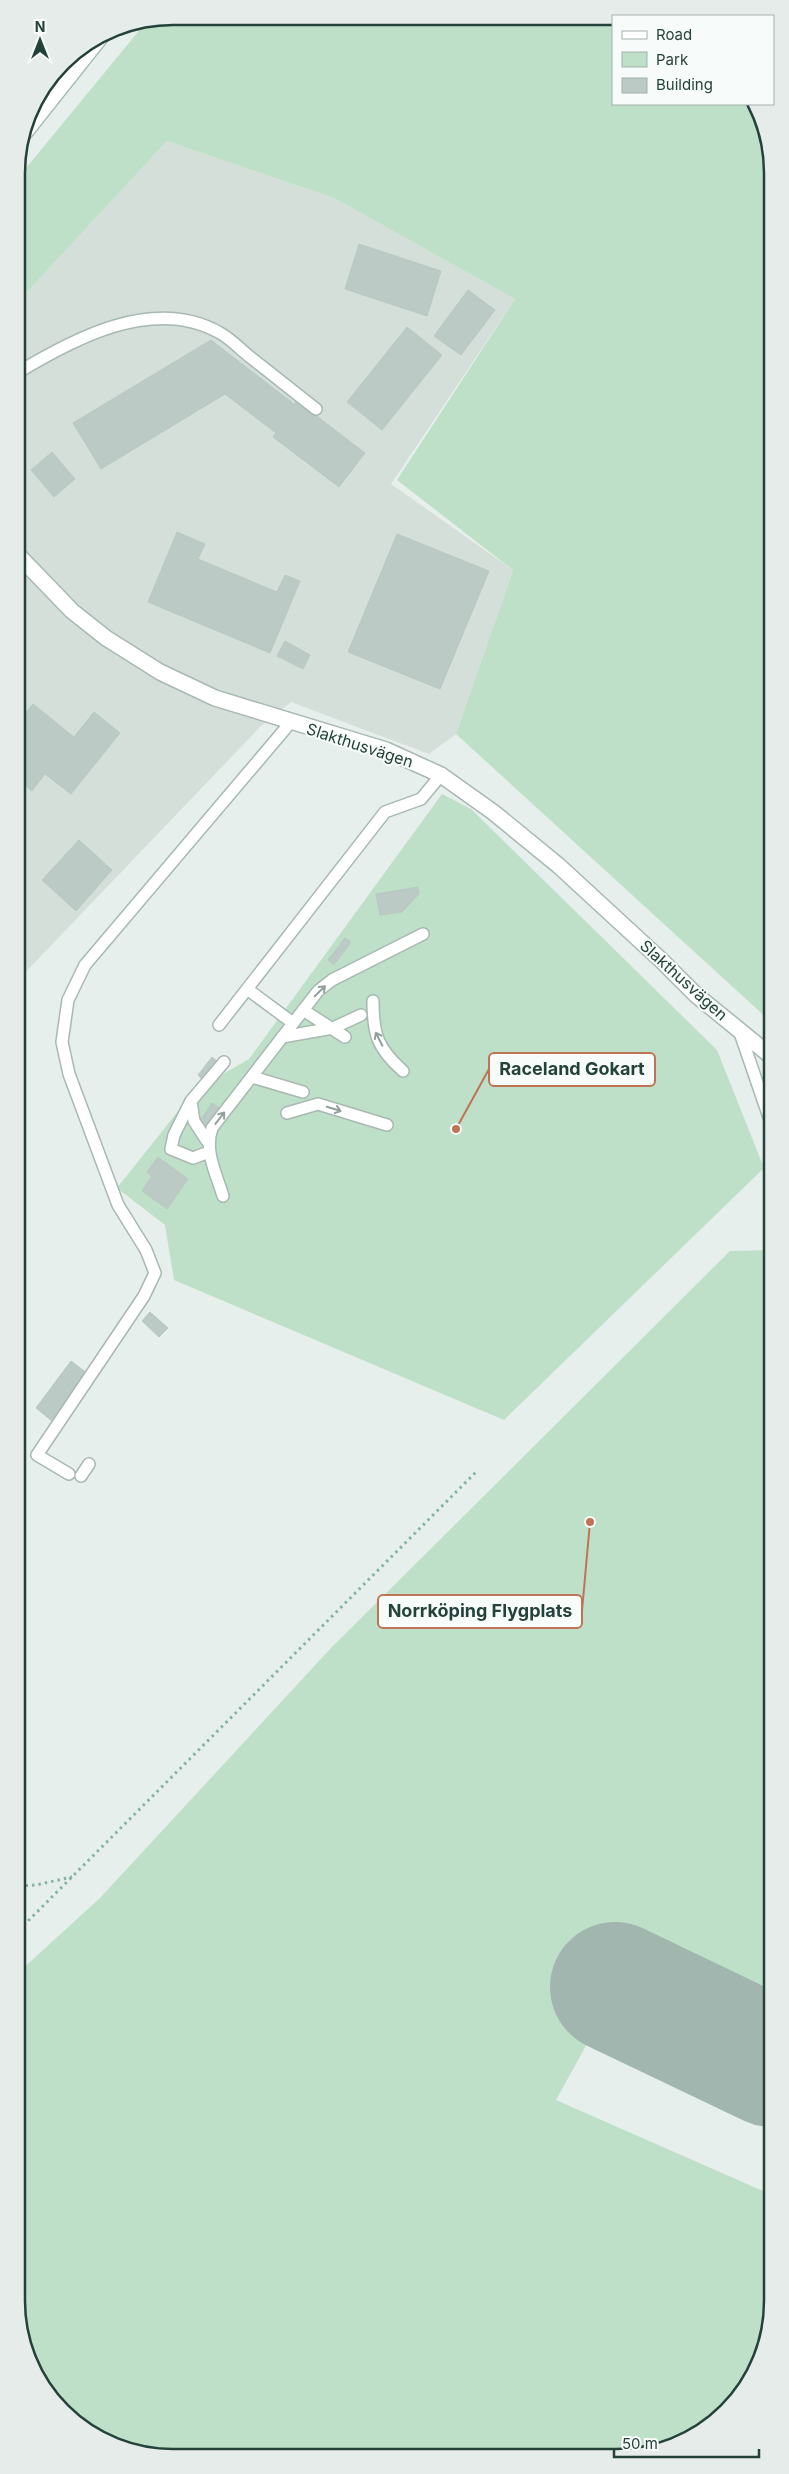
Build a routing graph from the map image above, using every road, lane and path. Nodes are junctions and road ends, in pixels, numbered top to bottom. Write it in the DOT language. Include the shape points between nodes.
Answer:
graph roads {
  1 [pos="88,52"];
  2 [pos="35,120"];
  3 [pos="25,369"];
  4 [pos="316,409"];
  5 [pos="25,562"];
  6 [pos="291,722"];
  7 [pos="441,775"];
  8 [pos="423,934"];
  9 [pos="247,989"];
  10 [pos="373,1001"];
  11 [pos="303,1010"];
  12 [pos="361,1015"];
  13 [pos="294,1022"];
  14 [pos="219,1026"];
  15 [pos="333,1028"];
  16 [pos="740,1030"];
  17 [pos="282,1037"];
  18 [pos="345,1037"];
  19 [pos="764,1050"];
  20 [pos="224,1062"];
  21 [pos="403,1071"];
  22 [pos="252,1077"];
  23 [pos="303,1092"];
  24 [pos="191,1101"];
  25 [pos="764,1102"];
  26 [pos="287,1113"];
  27 [pos="387,1125"];
  28 [pos="208,1146"];
  29 [pos="224,1196"];
  30 [pos="89,1464"];
  31 [pos="478,1470"];
  32 [pos="69,1474"];
  33 [pos="81,1476"];
  34 [pos="74,1876"];
  35 [pos="25,1886"];
  36 [pos="25,1924"];
  1 -- 2 [label="street"];
  3 -- 4 [label="lane" via="64,345 97,330 169,319 197,324 220,333"];
  5 -- 6 [label="street, Slakthusvägen" via="72,611 106,638 160,672 215,698"];
  6 -- 7 [label="street, Slakthusvägen" via="386,750"];
  6 -- 32 [label="lane" via="85,965 68,1000 62,1042 69,1074 118,1205 146,1250 155,1273 144,1296 36,1455"];
  7 -- 9 [label="lane" via="421,799 384,812"];
  7 -- 16 [label="street, Slakthusvägen" via="559,866 696,995"];
  11 -- 8 [label="lane, one-way" via="332,980"];
  9 -- 13 [label="lane"];
  9 -- 14 [label="lane"];
  21 -- 10 [label="lane, one-way" via="388,1058 373,1028"];
  11 -- 13 [label="lane"];
  11 -- 15 [label="lane"];
  12 -- 15 [label="lane"];
  13 -- 17 [label="lane"];
  15 -- 17 [label="lane"];
  15 -- 18 [label="lane"];
  16 -- 19 [label="street, Slakthusvägen"];
  16 -- 25 [label="lane"];
  17 -- 22 [label="lane"];
  20 -- 24 [label="lane"];
  22 -- 23 [label="lane"];
  28 -- 22 [label="lane, one-way" via="212,1128"];
  24 -- 28 [label="lane" via="194,1121"];
  24 -- 28 [label="lane" via="174,1135 171,1149 193,1158"];
  26 -- 27 [label="lane, one-way" via="318,1104"];
  28 -- 29 [label="lane"];
  30 -- 33 [label="lane"];
  31 -- 34 [label="path"];
  34 -- 35 [label="path"];
  34 -- 36 [label="path"];
}
